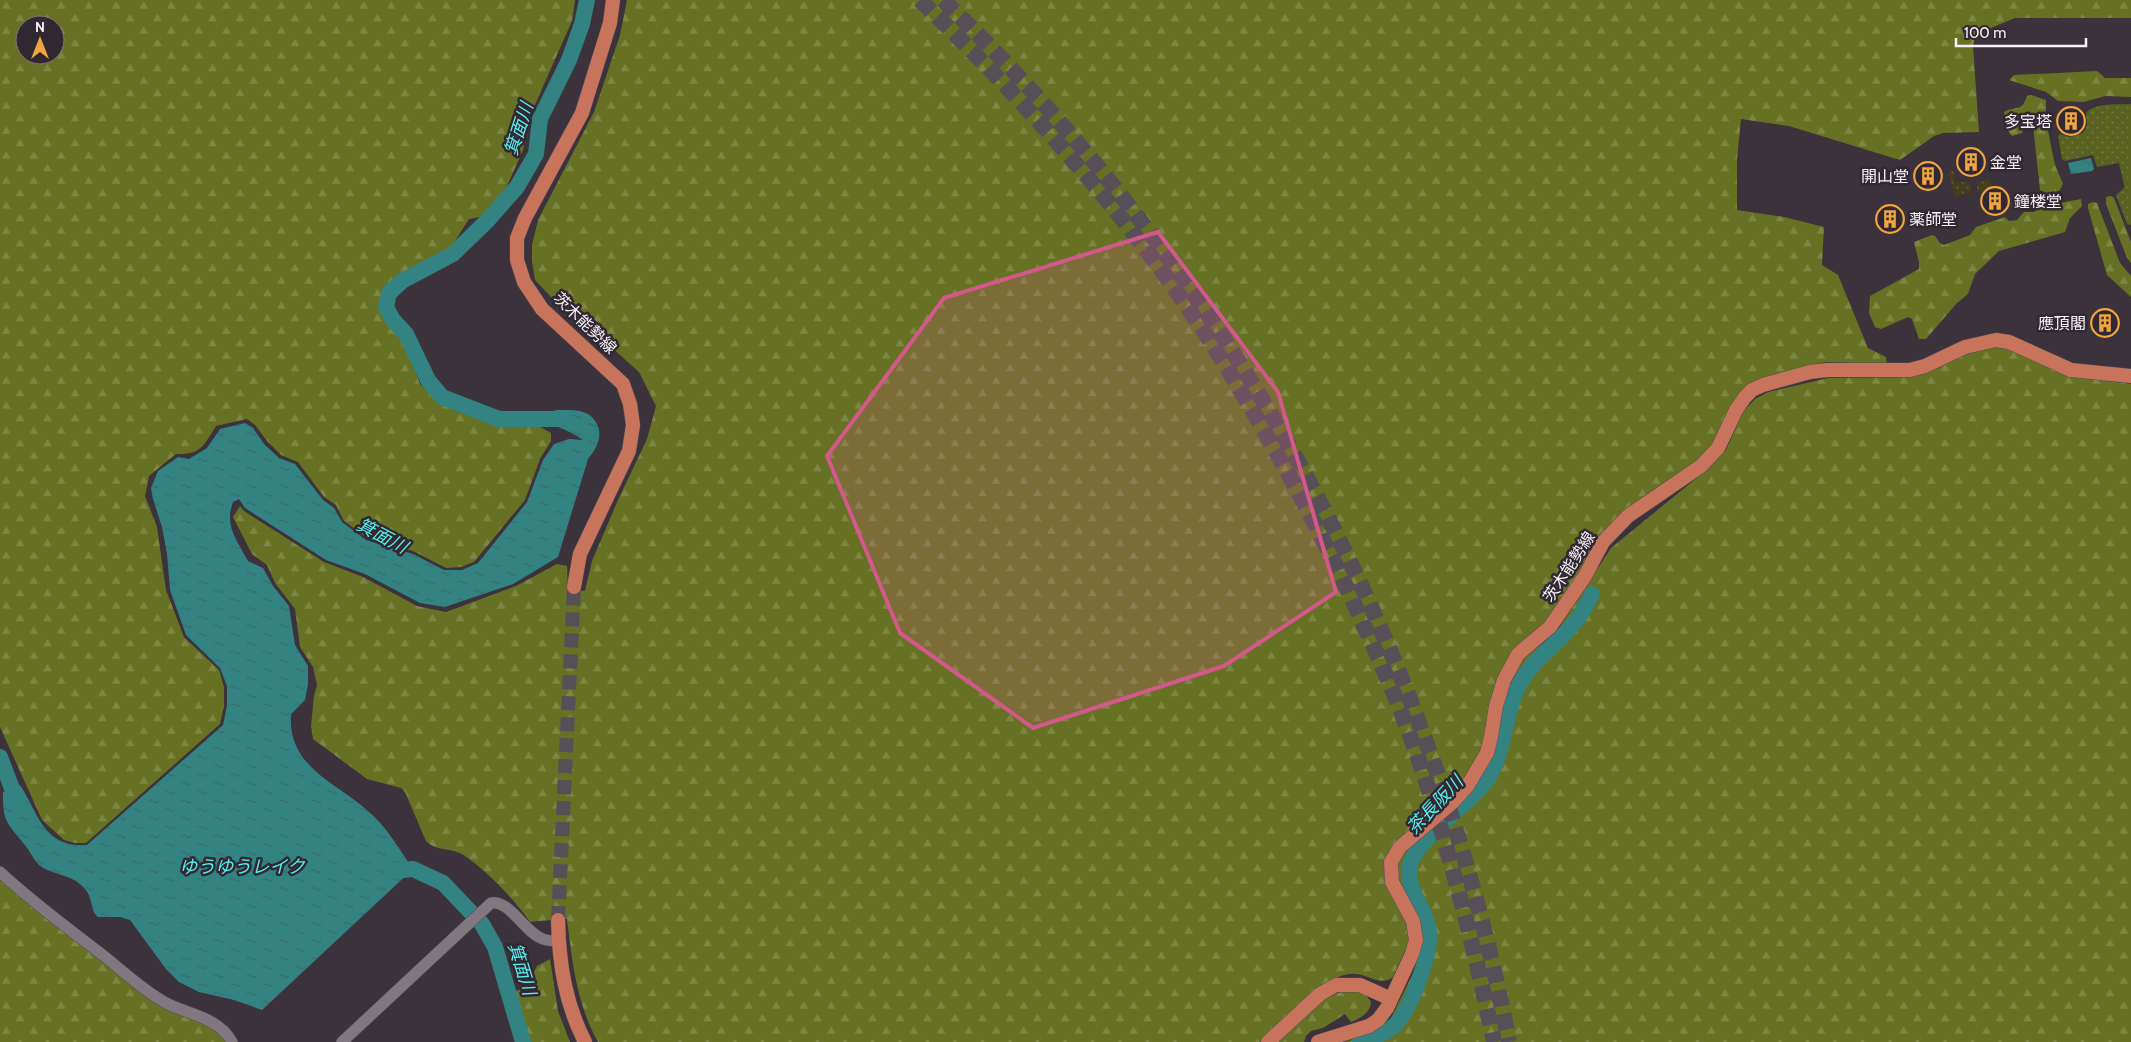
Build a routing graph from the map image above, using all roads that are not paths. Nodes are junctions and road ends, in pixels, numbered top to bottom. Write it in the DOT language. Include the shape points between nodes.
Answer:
graph roads {
  1 [pos="613,0"];
  2 [pos="2131,376"];
  3 [pos="574,587"];
  4 [pos="0,872"];
  5 [pos="558,920"];
  6 [pos="559,943"];
  7 [pos="1391,1000"];
  8 [pos="232,1042"];
  9 [pos="342,1042"];
  10 [pos="585,1042"];
  11 [pos="1268,1042"];
  12 [pos="1318,1042"];
  1 -- 3 [label="main road, 茨木能勢線" via="610,23 582,113 517,238 517,260 524,282 542,308 623,384 630,404 633,425 629,451 580,554"];
  2 -- 7 [label="main road, 茨木能勢線" via="2071,370 2009,342 1996,340 1965,347 1910,370 1810,372 1752,390 1736,410 1718,448 1701,466 1628,516 1603,542 1585,576 1550,627 1518,654 1504,680 1487,753 1468,785 1397,852 1391,862 1390,874 1413,921 1416,940"];
  4 -- 8 [label="street" via="159,998 214,1023"];
  5 -- 6 [label="main road"];
  6 -- 9 [label="street" via="535,935 499,902 492,902"];
  6 -- 10 [label="main road" via="568,1002"];
  7 -- 11 [label="main road" via="1360,985 1334,986 1320,994"];
  7 -- 12 [label="main road, 茨木能勢線" via="1380,1018 1369,1026"];
}
